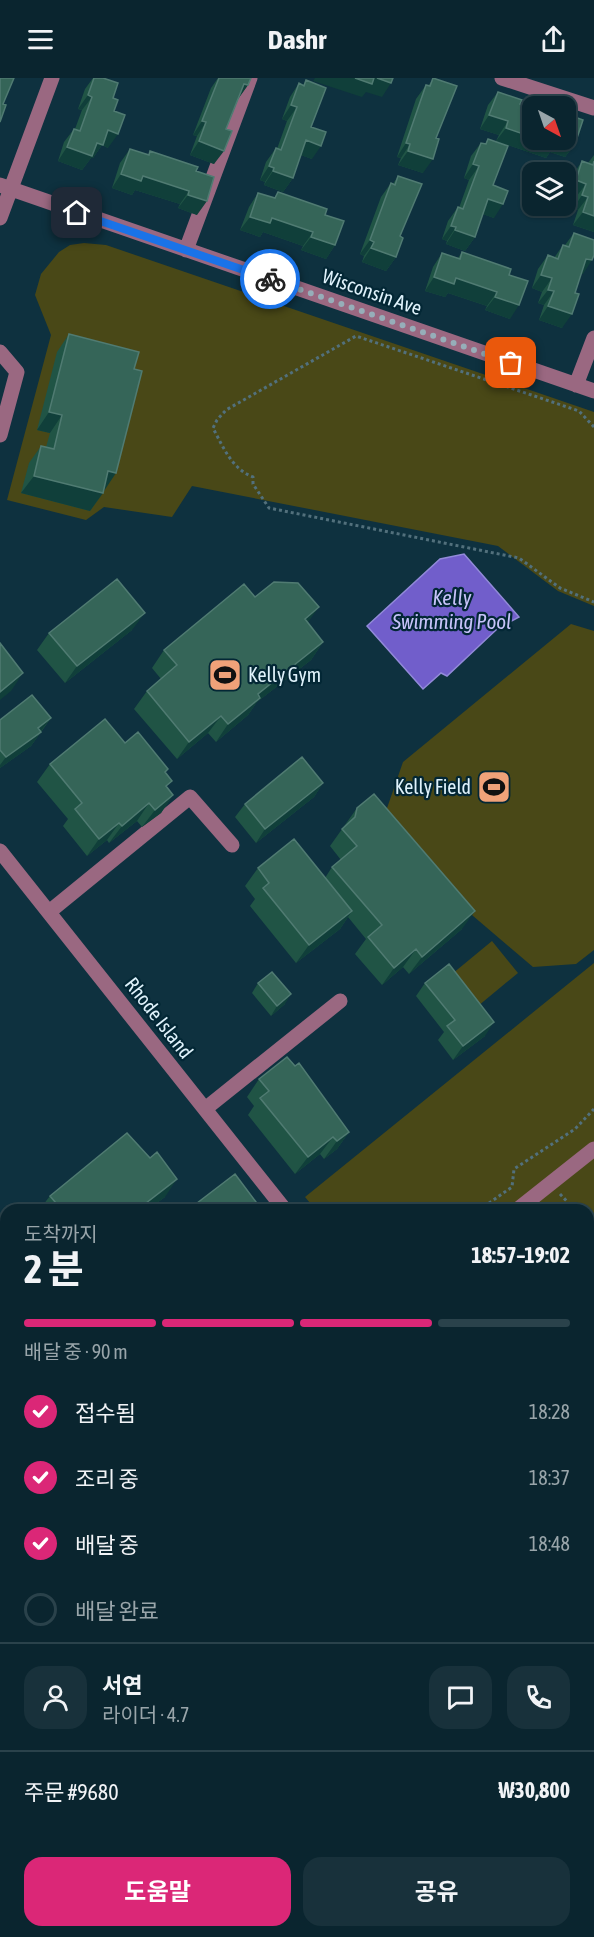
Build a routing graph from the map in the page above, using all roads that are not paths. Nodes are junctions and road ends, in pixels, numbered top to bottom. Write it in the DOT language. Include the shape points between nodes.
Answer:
graph roads {
  1 [pos="52,78"];
  2 [pos="250,78"];
  3 [pos="502,78"];
  4 [pos="594,108"];
  5 [pos="6,188"];
  6 [pos="0,218"];
  7 [pos="186,250"];
  8 [pos="594,338"];
  9 [pos="0,352"];
  10 [pos="576,385"];
  11 [pos="594,391"];
  12 [pos="0,435"];
  13 [pos="232,845"];
  14 [pos="0,851"];
  15 [pos="49,912"];
  16 [pos="340,1001"];
  17 [pos="205,1109"];
  18 [pos="594,1149"];
  19 [pos="280,1204"];
  20 [pos="525,1204"];
  1 -- 5 [label="street"];
  2 -- 7 [label="street"];
  3 -- 4 [label="street"];
  5 -- 6 [label="street"];
  5 -- 7 [label="street, Wisconsin Ave"];
  7 -- 10 [label="street, Wisconsin Ave"];
  8 -- 10 [label="street"];
  9 -- 12 [label="street" via="16,372"];
  10 -- 11 [label="street, Wisconsin Ave"];
  13 -- 15 [label="street" via="190,798"];
  14 -- 15 [label="street, Rhode Island"];
  15 -- 17 [label="street, Rhode Island"];
  16 -- 17 [label="street"];
  17 -- 19 [label="street, Rhode Island"];
  18 -- 20 [label="street"];
}
